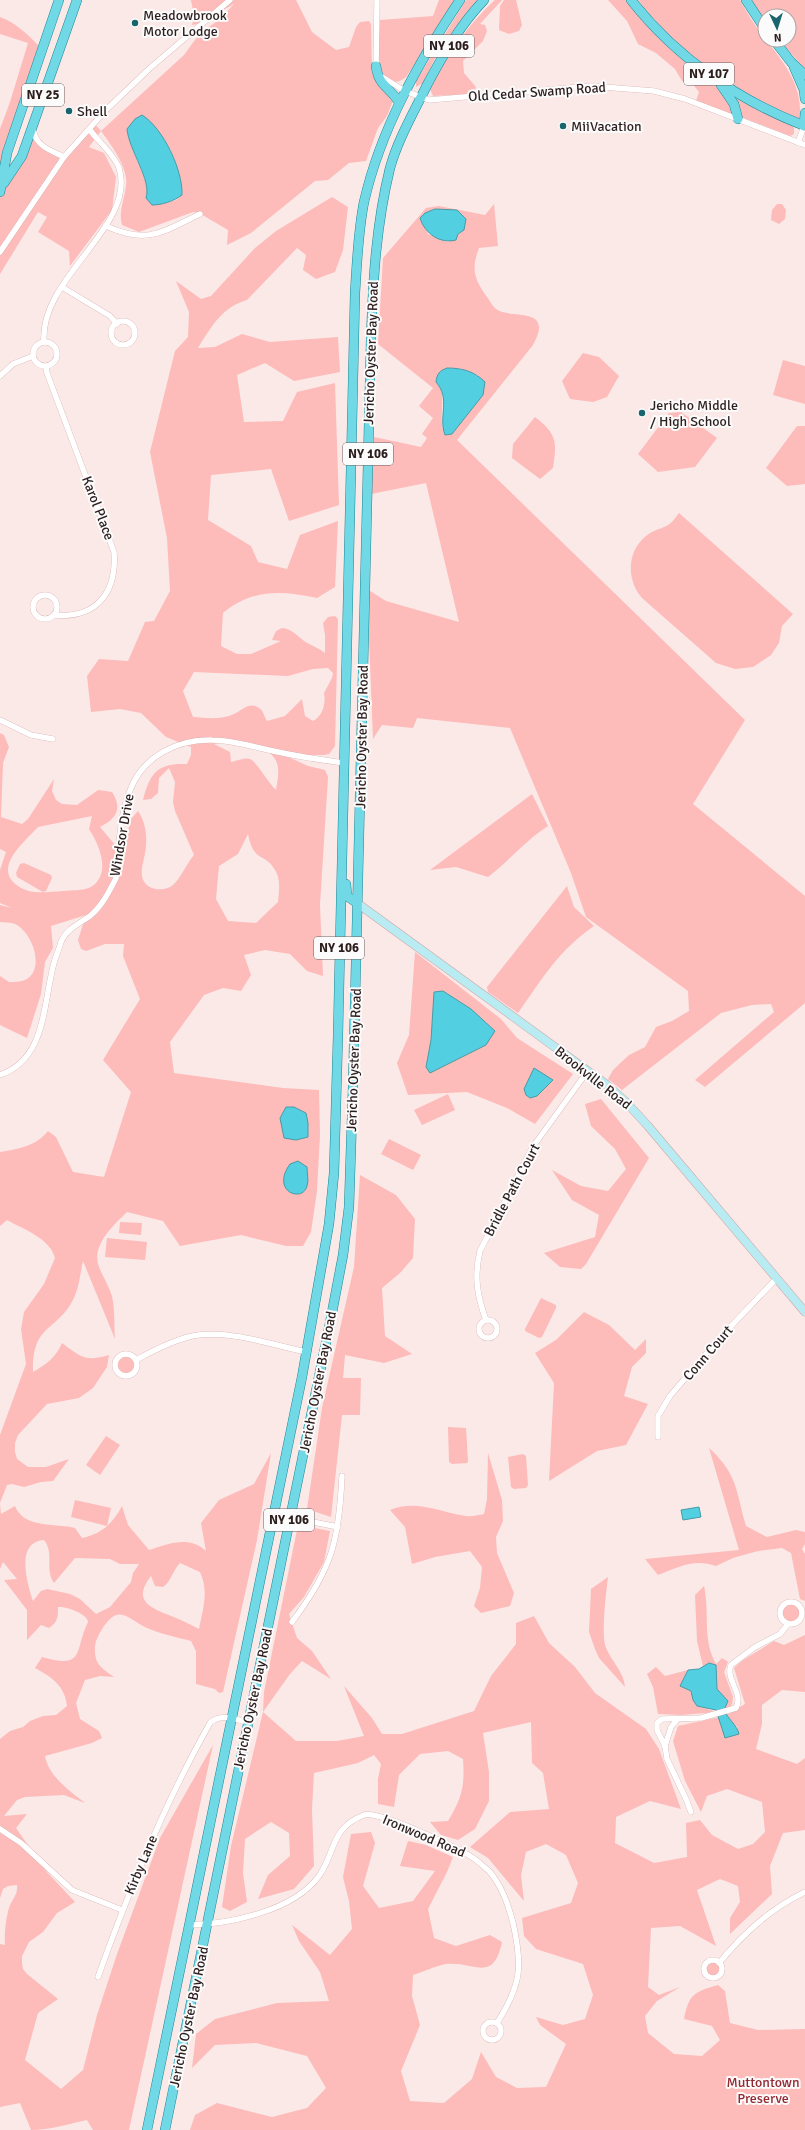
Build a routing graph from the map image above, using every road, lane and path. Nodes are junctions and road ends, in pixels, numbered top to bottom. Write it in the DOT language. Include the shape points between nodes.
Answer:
graph roads {
  1 [pos="58,0"];
  2 [pos="77,0"];
  3 [pos="230,0"];
  4 [pos="377,0"];
  5 [pos="460,0"];
  6 [pos="484,0"];
  7 [pos="631,0"];
  8 [pos="746,0"];
  9 [pos="757,17"];
  10 [pos="780,48"];
  11 [pos="791,62"];
  12 [pos="376,66"];
  13 [pos="805,75"];
  14 [pos="715,78"];
  15 [pos="405,90"];
  16 [pos="421,97"];
  17 [pos="805,99"];
  18 [pos="399,102"];
  19 [pos="805,113"];
  20 [pos="738,119"];
  21 [pos="33,125"];
  22 [pos="805,126"];
  23 [pos="89,130"];
  24 [pos="798,143"];
  25 [pos="805,145"];
  26 [pos="64,157"];
  27 [pos="1,189"];
  28 [pos="200,214"];
  29 [pos="106,226"];
  30 [pos="0,252"];
  31 [pos="62,287"];
  32 [pos="116,324"];
  33 [pos="354,339"];
  34 [pos="371,339"];
  35 [pos="44,342"];
  36 [pos="33,356"];
  37 [pos="46,367"];
  38 [pos="0,376"];
  39 [pos="348,578"];
  40 [pos="366,578"];
  41 [pos="54,615"];
  42 [pos="0,720"];
  43 [pos="53,739"];
  44 [pos="344,763"];
  45 [pos="343,836"];
  46 [pos="357,903"];
  47 [pos="587,1072"];
  48 [pos="0,1075"];
  49 [pos="330,1211"];
  50 [pos="348,1213"];
  51 [pos="776,1279"];
  52 [pos="805,1312"];
  53 [pos="486,1320"];
  54 [pos="307,1352"];
  55 [pos="136,1360"];
  56 [pos="658,1437"];
  57 [pos="342,1476"];
  58 [pos="273,1514"];
  59 [pos="290,1517"];
  60 [pos="338,1527"];
  61 [pos="804,1610"];
  62 [pos="292,1622"];
  63 [pos="788,1624"];
  64 [pos="231,1718"];
  65 [pos="677,1720"];
  66 [pos="247,1722"];
  67 [pos="665,1746"];
  68 [pos="691,1812"];
  69 [pos="0,1829"];
  70 [pos="805,1892"];
  71 [pos="122,1910"];
  72 [pos="208,1924"];
  73 [pos="189,1925"];
  74 [pos="719,1963"];
  75 [pos="98,1978"];
  76 [pos="496,2023"];
  77 [pos="147,2130"];
  78 [pos="165,2130"];
  1 -- 27 [label="main road, NY 25" via="7,153"];
  2 -- 21 [label="main road, NY 25"];
  3 -- 23 [label="street" via="150,68"];
  4 -- 12 [label="street"];
  5 -- 15 [label="main road, Jericho Oyster Bay Road / NY 106"];
  6 -- 16 [label="main road, Jericho Oyster Bay Road / NY 106" via="449,46"];
  7 -- 14 [label="main road, NY 107" via="685,58"];
  8 -- 9 [label="main road"];
  10 -- 11 [label="main road"];
  11 -- 13 [label="main road"];
  11 -- 17 [label="main road" via="804,90"];
  12 -- 15 [label="street" via="383,79"];
  12 -- 18 [label="main road" via="380,82"];
  14 -- 20 [label="main road" via="728,92"];
  14 -- 22 [label="main road, NY 107" via="762,107"];
  15 -- 16 [label="street, Old Cedar Swamp Road"];
  15 -- 18 [label="main road, Jericho Oyster Bay Road / NY 106"];
  16 -- 20 [label="street, Old Cedar Swamp Road" via="437,100 591,86 622,87 670,94"];
  16 -- 34 [label="main road, Jericho Oyster Bay Road / NY 106" via="404,131 391,167 374,261"];
  18 -- 33 [label="main road, Jericho Oyster Bay Road / NY 106" via="378,153 364,202 357,253"];
  19 -- 22 [label="main road"];
  20 -- 24 [label="street, Old Cedar Swamp Road"];
  21 -- 26 [label="street" via="34,137 40,145"];
  21 -- 27 [label="main road, NY 25" via="22,156"];
  22 -- 24 [label="street"];
  23 -- 26 [label="street"];
  23 -- 29 [label="street" via="115,160 120,176 120,197"];
  24 -- 25 [label="street, Old Cedar Swamp Road"];
  26 -- 30 [label="street"];
  28 -- 29 [label="street" via="167,230 146,236 124,234"];
  29 -- 31 [label="street"];
  31 -- 32 [label="street" via="110,316"];
  31 -- 35 [label="street" via="50,310"];
  32 -- 32 [label="street" via="112,330 114,340 123,345 130,343 135,332 131,325 124,322"];
  33 -- 34 [label="main road"];
  33 -- 39 [label="main road, Jericho Oyster Bay Road / NY 106"];
  34 -- 40 [label="main road, Jericho Oyster Bay Road / NY 106"];
  35 -- 36 [label="street" via="37,345"];
  35 -- 37 [label="street" via="55,347 57,355 53,364"];
  36 -- 37 [label="street" via="36,363"];
  36 -- 38 [label="street" via="13,364"];
  37 -- 41 [label="street, Karol Place" via="114,552 115,566 112,584 102,600 90,610 78,615"];
  39 -- 40 [label="main road"];
  39 -- 44 [label="main road, Jericho Oyster Bay Road / NY 106"];
  40 -- 46 [label="main road, Jericho Oyster Bay Road / NY 106"];
  41 -- 41 [label="street, Karol Place" via="57,604 53,598 46,595 36,600 33,607 38,617 48,619"];
  42 -- 43 [label="street" via="31,735"];
  44 -- 45 [label="main road, Jericho Oyster Bay Road / NY 106"];
  44 -- 48 [label="street, Windsor Drive" via="213,740 180,744 163,751 149,762 138,774 126,804 116,878 101,904 63,937 54,963 41,1029 31,1051 22,1063"];
  45 -- 46 [label="main road" via="346,847 346,892 347,896"];
  45 -- 49 [label="main road, Jericho Oyster Bay Road / NY 106" via="334,1173"];
  46 -- 47 [label="street, Brookville Road"];
  46 -- 50 [label="main road, Jericho Oyster Bay Road / NY 106"];
  47 -- 51 [label="street, Brookville Road" via="624,1101 648,1126"];
  47 -- 53 [label="street, Bridle Path Court" via="532,1148 480,1251 476,1289"];
  49 -- 50 [label="main road"];
  49 -- 54 [label="main road, Jericho Oyster Bay Road / NY 106" via="326,1251"];
  50 -- 59 [label="main road, Jericho Oyster Bay Road / NY 106" via="330,1323"];
  51 -- 52 [label="street, Brookville Road"];
  51 -- 56 [label="street, Conn Court" via="717,1341 670,1396 658,1416"];
  54 -- 55 [label="street" via="243,1338 209,1335 186,1338"];
  54 -- 58 [label="main road, Jericho Oyster Bay Road / NY 106"];
  57 -- 60 [label="street"];
  58 -- 59 [label="street"];
  58 -- 64 [label="main road, Jericho Oyster Bay Road / NY 106"];
  59 -- 60 [label="street"];
  59 -- 66 [label="main road, Jericho Oyster Bay Road / NY 106"];
  60 -- 62 [label="street" via="334,1548 318,1584"];
  61 -- 63 [label="street" via="799,1621"];
  61 -- 63 [label="street" via="795,1602 787,1602 781,1606 780,1617"];
  63 -- 65 [label="street" via="780,1634 731,1664 730,1675 739,1703 736,1708 701,1718"];
  64 -- 66 [label="street, Kirby Lane"];
  64 -- 71 [label="street, Kirby Lane" via="218,1718 210,1723 162,1818"];
  64 -- 73 [label="main road, Jericho Oyster Bay Road / NY 106"];
  65 -- 67 [label="street" via="671,1727"];
  65 -- 67 [label="street" via="662,1719 657,1722 657,1730"];
  66 -- 72 [label="main road, Jericho Oyster Bay Road / NY 106"];
  67 -- 68 [label="street" via="667,1758"];
  69 -- 71 [label="street, Kirby Lane" via="21,1843 72,1890"];
  70 -- 74 [label="street" via="753,1925"];
  71 -- 75 [label="street"];
  72 -- 73 [label="street, Ironwood Road"];
  72 -- 76 [label="street, Ironwood Road" via="237,1919 284,1903 312,1885 320,1875 335,1838 344,1827 366,1814 387,1818 471,1856 488,1871 503,1893 515,1933 519,1971 513,1996"];
  72 -- 78 [label="main road, Jericho Oyster Bay Road / NY 106"];
  73 -- 77 [label="main road, Jericho Oyster Bay Road / NY 106"];
}
